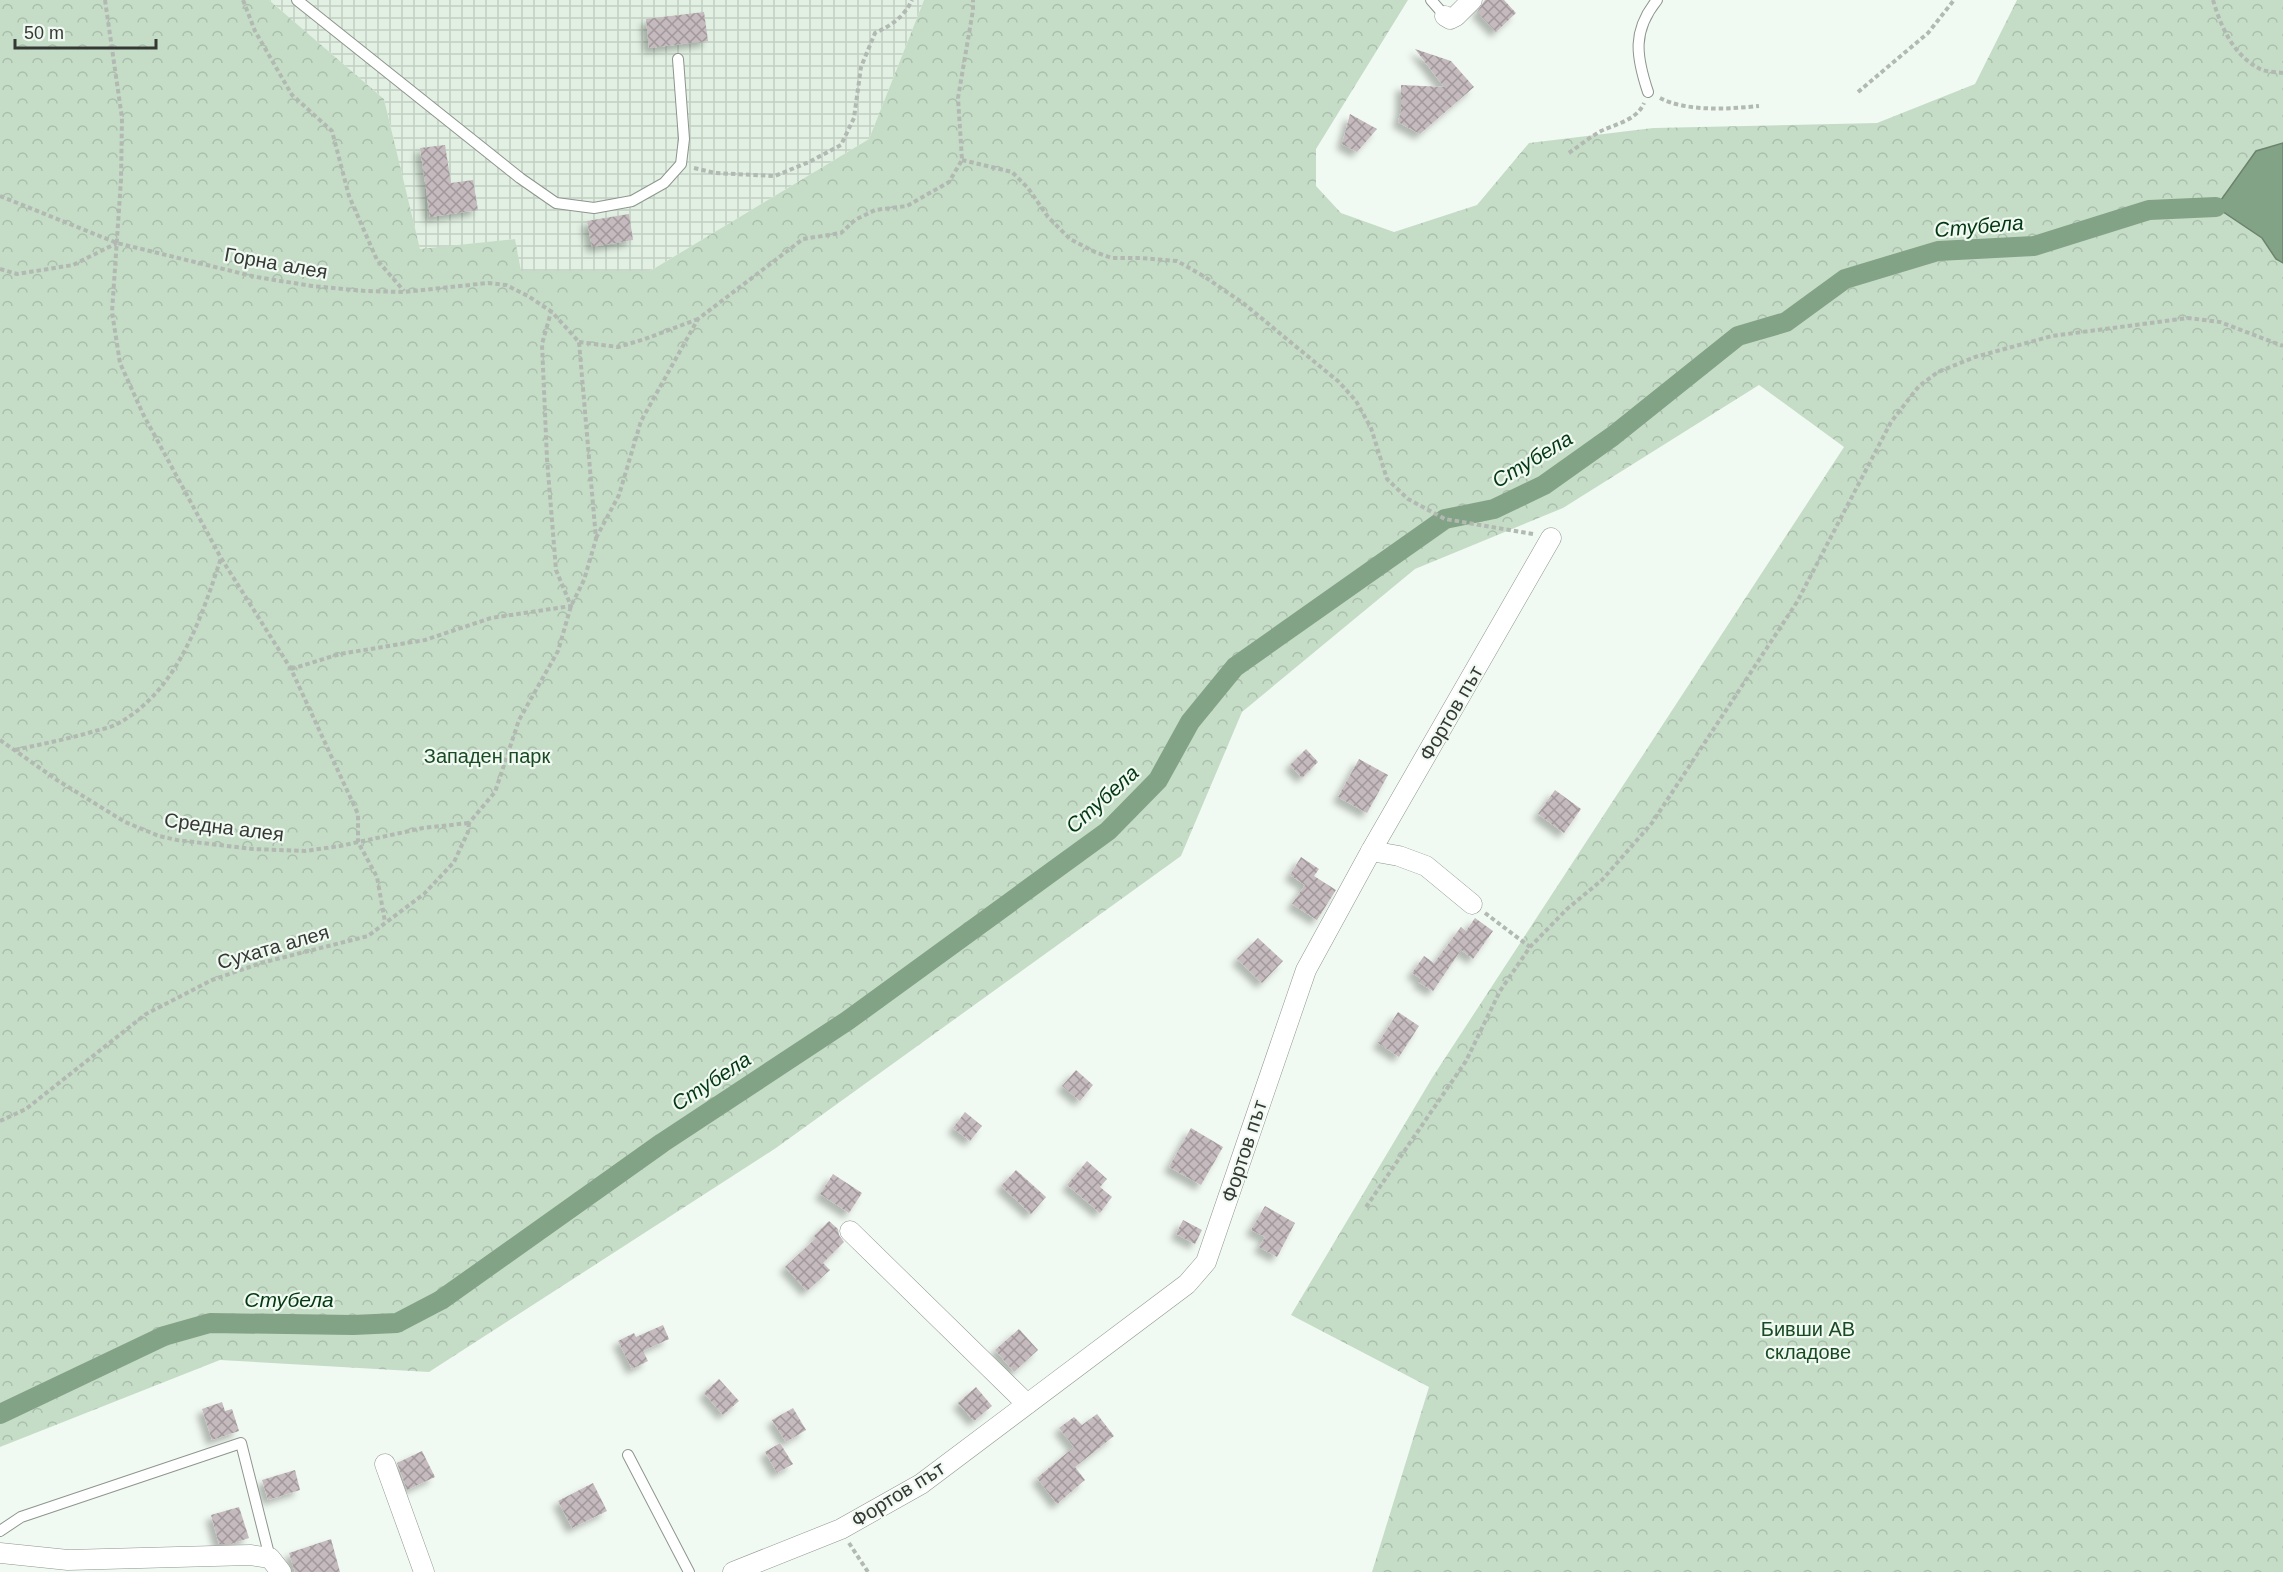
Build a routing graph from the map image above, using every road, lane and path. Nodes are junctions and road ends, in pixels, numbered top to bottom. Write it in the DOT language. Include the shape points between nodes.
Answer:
graph roads {
  1 [pos="105,0"];
  2 [pos="243,0"];
  3 [pos="297,0"];
  4 [pos="912,0"];
  5 [pos="973,0"];
  6 [pos="1431,0"];
  7 [pos="1472,0"];
  8 [pos="1658,0"];
  9 [pos="1954,0"];
  10 [pos="2213,0"];
  11 [pos="1445,16"];
  12 [pos="678,59"];
  13 [pos="2283,73"];
  14 [pos="1648,92"];
  15 [pos="1858,92"];
  16 [pos="1760,106"];
  17 [pos="1569,153"];
  18 [pos="962,160"];
  19 [pos="681,164"];
  20 [pos="0,196"];
  21 [pos="117,243"];
  22 [pos="0,269"];
  23 [pos="404,292"];
  24 [pos="552,312"];
  25 [pos="698,319"];
  26 [pos="579,342"];
  27 [pos="2283,346"];
  28 [pos="1551,538"];
  29 [pos="596,539"];
  30 [pos="221,558"];
  31 [pos="571,606"];
  32 [pos="291,669"];
  33 [pos="0,740"];
  34 [pos="14,750"];
  35 [pos="469,823"];
  36 [pos="358,842"];
  37 [pos="1371,851"];
  38 [pos="1472,904"];
  39 [pos="386,922"];
  40 [pos="1530,947"];
  41 [pos="0,1121"];
  42 [pos="1366,1207"];
  43 [pos="850,1230"];
  44 [pos="1027,1404"];
  45 [pos="628,1455"];
  46 [pos="385,1464"];
  47 [pos="841,1529"];
  48 [pos="0,1531"];
  49 [pos="0,1553"];
  50 [pos="275,1565"];
  51 [pos="424,1572"];
  52 [pos="689,1572"];
  53 [pos="733,1572"];
  54 [pos="868,1572"];
  1 -- 21 [label="path" via="122,118"];
  2 -- 23 [label="path" via="255,31 292,95 332,131 349,196 377,260"];
  3 -- 19 [label="lane" via="556,203 594,208 632,201 664,183"];
  4 -- 19 [label="path" via="906,13 875,33 861,67 854,118 841,145 775,176 715,173"];
  5 -- 18 [label="path" via="958,98"];
  6 -- 11 [label="lane"];
  7 -- 11 [label="street" via="1456,16"];
  8 -- 14 [label="lane" via="1646,14 1637,48"];
  9 -- 15 [label="path" via="1928,33"];
  10 -- 13 [label="path" via="2234,48 2261,70"];
  12 -- 19 [label="lane" via="684,139"];
  14 -- 16 [label="path" via="1684,106"];
  14 -- 17 [label="path" via="1642,107 1626,121 1599,132"];
  18 -- 25 [label="path" via="949,182 907,206 875,210 841,232 803,239"];
  18 -- 28 [label="path" via="1012,172 1070,239 1095,252 1112,258 1177,261 1243,303 1339,382 1356,401 1371,428 1387,479 1408,499 1445,519"];
  20 -- 21 [label="path, Горна алея"];
  21 -- 22 [label="path" via="73,265 17,274"];
  21 -- 23 [label="path, Горна алея" via="312,286"];
  21 -- 30 [label="path" via="112,312 120,363 143,414"];
  23 -- 24 [label="path, Горна алея" via="488,283 506,285"];
  24 -- 26 [label="path, Горна алея"];
  24 -- 31 [label="path" via="543,345 547,459 556,570"];
  25 -- 26 [label="path" via="618,347"];
  25 -- 29 [label="path" via="641,421 619,495"];
  26 -- 29 [label="path"];
  27 -- 40 [label="path" via="2220,322 2188,318 2052,336 1975,357 1938,372 1919,386 1891,422 1797,602 1652,823 1602,880"];
  28 -- 37 [label="street, Фортов път"];
  29 -- 31 [label="path" via="584,580"];
  30 -- 32 [label="path"];
  30 -- 34 [label="path" via="207,600 174,672 150,700 116,725"];
  31 -- 32 [label="path" via="491,618 425,640 340,654"];
  31 -- 35 [label="path" via="558,651 519,720 495,792"];
  32 -- 36 [label="path" via="358,814"];
  33 -- 34 [label="path, Средна алея"];
  34 -- 36 [label="path, Средна алея" via="107,811 159,836 287,851"];
  35 -- 36 [label="path, Средна алея"];
  35 -- 39 [label="path, Сухата алея" via="454,862 424,894"];
  36 -- 39 [label="path" via="377,877"];
  37 -- 38 [label="street" via="1426,866"];
  37 -- 44 [label="street, Фортов път" via="1306,970 1206,1262 1187,1284"];
  38 -- 40 [label="path"];
  39 -- 41 [label="path, Сухата алея" via="368,936 261,963 184,994 146,1014 26,1109"];
  40 -- 42 [label="path" via="1500,991 1466,1061"];
  43 -- 44 [label="street"];
  44 -- 47 [label="street, Фортов път" via="921,1484"];
  45 -- 52 [label="lane"];
  46 -- 51 [label="street"];
  47 -- 53 [label="street, Фортов път"];
  47 -- 54 [label="path"];
  48 -- 50 [label="lane" via="21,1517 241,1443"];
  49 -- 50 [label="street" via="68,1560 250,1555"];
}
